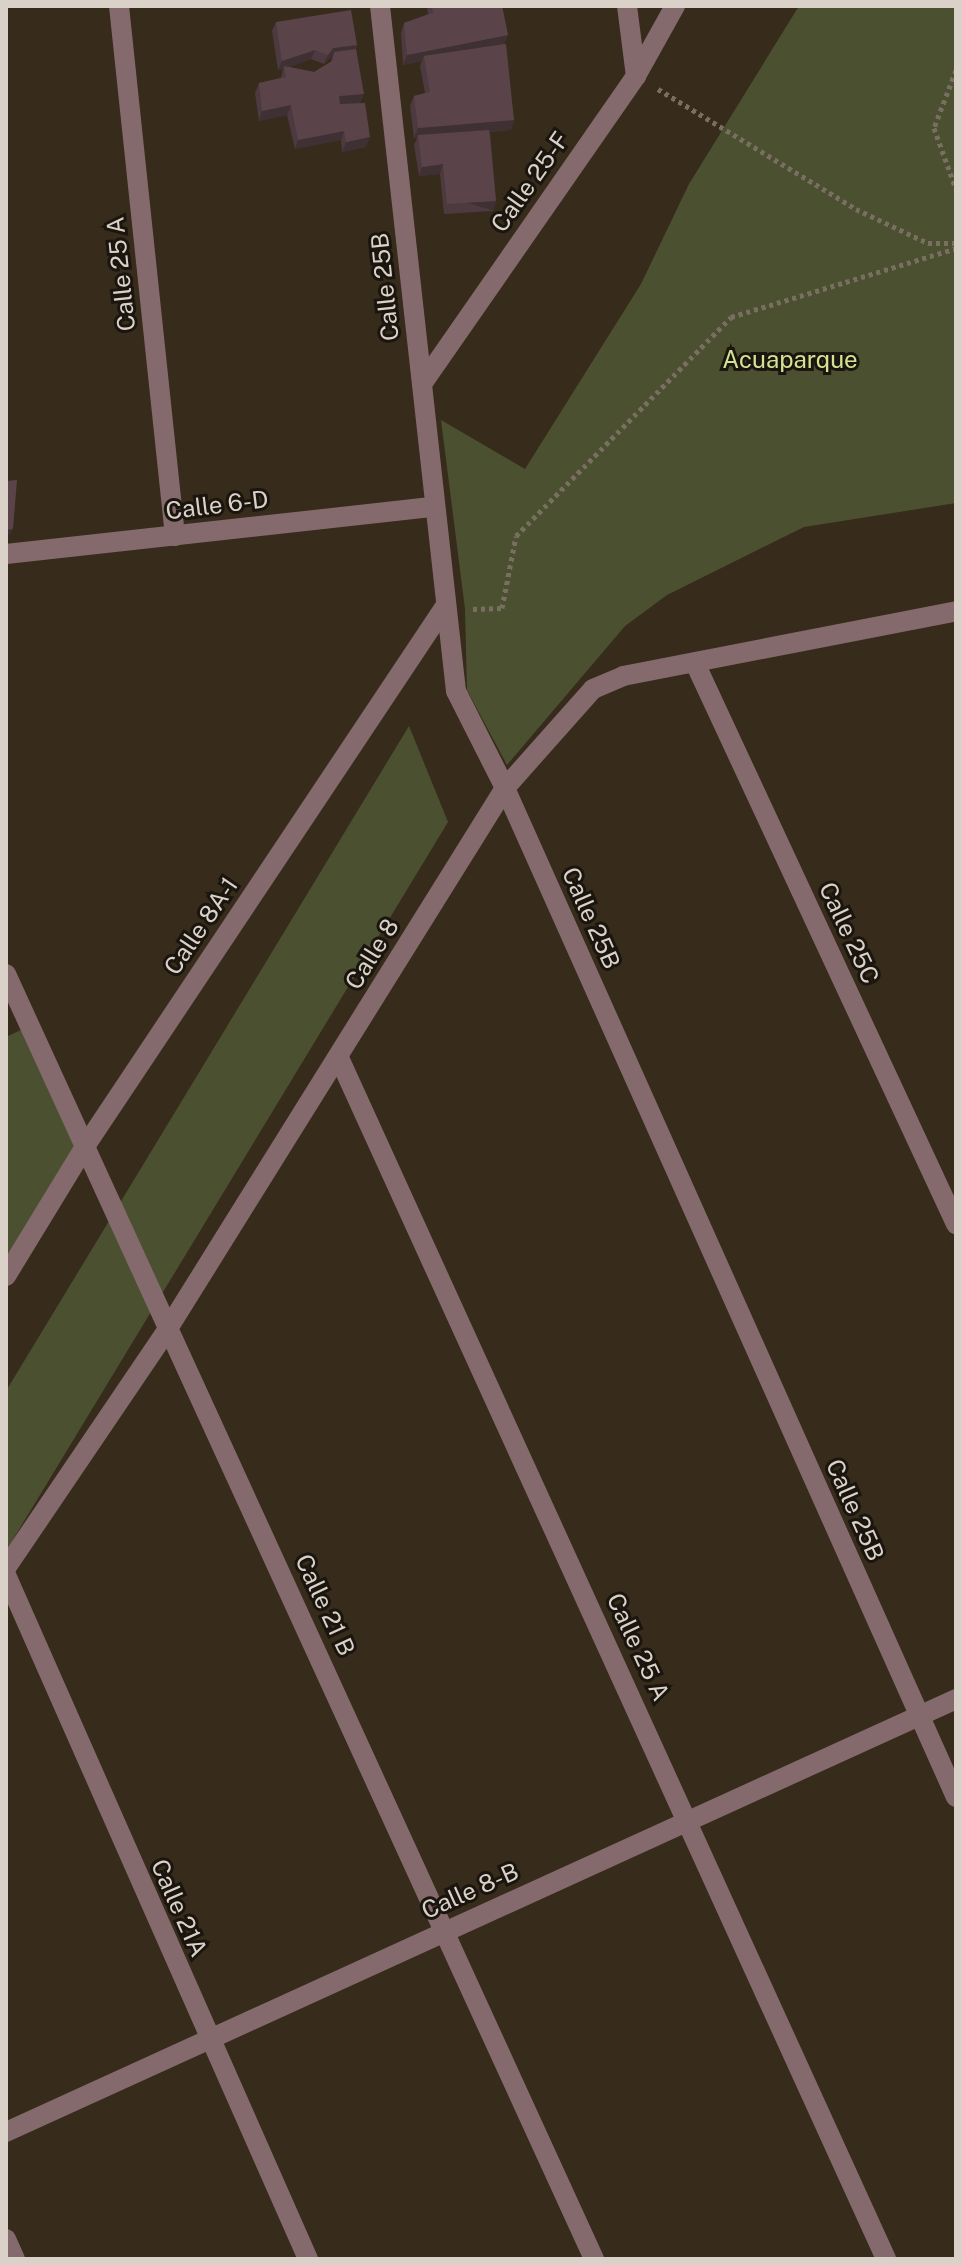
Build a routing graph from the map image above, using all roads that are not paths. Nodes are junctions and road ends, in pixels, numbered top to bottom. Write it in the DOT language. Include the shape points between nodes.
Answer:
graph roads {
  1 [pos="119,6"];
  2 [pos="380,6"];
  3 [pos="627,6"];
  4 [pos="675,6"];
  5 [pos="636,76"];
  6 [pos="422,384"];
  7 [pos="433,507"];
  8 [pos="175,536"];
  9 [pos="6,554"];
  10 [pos="444,608"];
  11 [pos="956,611"];
  12 [pos="695,663"];
  13 [pos="505,788"];
  14 [pos="6,974"];
  15 [pos="339,1058"];
  16 [pos="86,1145"];
  17 [pos="956,1224"];
  18 [pos="6,1276"];
  19 [pos="169,1327"];
  20 [pos="6,1568"];
  21 [pos="6,1575"];
  22 [pos="956,1699"];
  23 [pos="919,1717"];
  24 [pos="956,1797"];
  25 [pos="689,1820"];
  26 [pos="445,1931"];
  27 [pos="208,2039"];
  28 [pos="6,2132"];
  29 [pos="6,2239"];
  30 [pos="15,2259"];
  31 [pos="308,2259"];
  32 [pos="594,2259"];
  33 [pos="886,2259"];
  1 -- 8 [label="street, Calle 25 A"];
  2 -- 6 [label="street, Calle 25B"];
  3 -- 5 [label="street"];
  4 -- 5 [label="street, Calle 25-F"];
  5 -- 6 [label="street, Calle 25-F"];
  6 -- 7 [label="street, Calle 25B"];
  7 -- 8 [label="street, Calle 6-D"];
  7 -- 10 [label="street, Calle 25B"];
  8 -- 9 [label="street, Calle 6-D"];
  10 -- 13 [label="street, Calle 25B" via="456,691"];
  10 -- 16 [label="street, Calle 8A-1"];
  11 -- 12 [label="street, Calle 8"];
  12 -- 13 [label="street, Calle 8" via="623,676 593,689"];
  12 -- 17 [label="street, Calle 25C"];
  13 -- 15 [label="street, Calle 8"];
  13 -- 23 [label="street, Calle 25B"];
  14 -- 16 [label="street, Calle 21 B"];
  15 -- 19 [label="street, Calle 8"];
  15 -- 25 [label="street, Calle 25 A"];
  16 -- 18 [label="street, Calle 8A-1"];
  16 -- 19 [label="street, Calle 21 B"];
  19 -- 20 [label="street, Calle 8"];
  19 -- 26 [label="street, Calle 21 B"];
  21 -- 27 [label="street, Calle 21A"];
  22 -- 23 [label="street, Calle 8-B"];
  23 -- 24 [label="street, Calle 25B"];
  23 -- 25 [label="street, Calle 8-B"];
  25 -- 26 [label="street, Calle 8-B"];
  25 -- 33 [label="street, Calle 25 A"];
  26 -- 27 [label="street, Calle 8-B"];
  26 -- 32 [label="street, Calle 21 B"];
  27 -- 28 [label="street, Calle 8-B"];
  27 -- 31 [label="street, Calle 21A"];
  29 -- 30 [label="street"];
}
